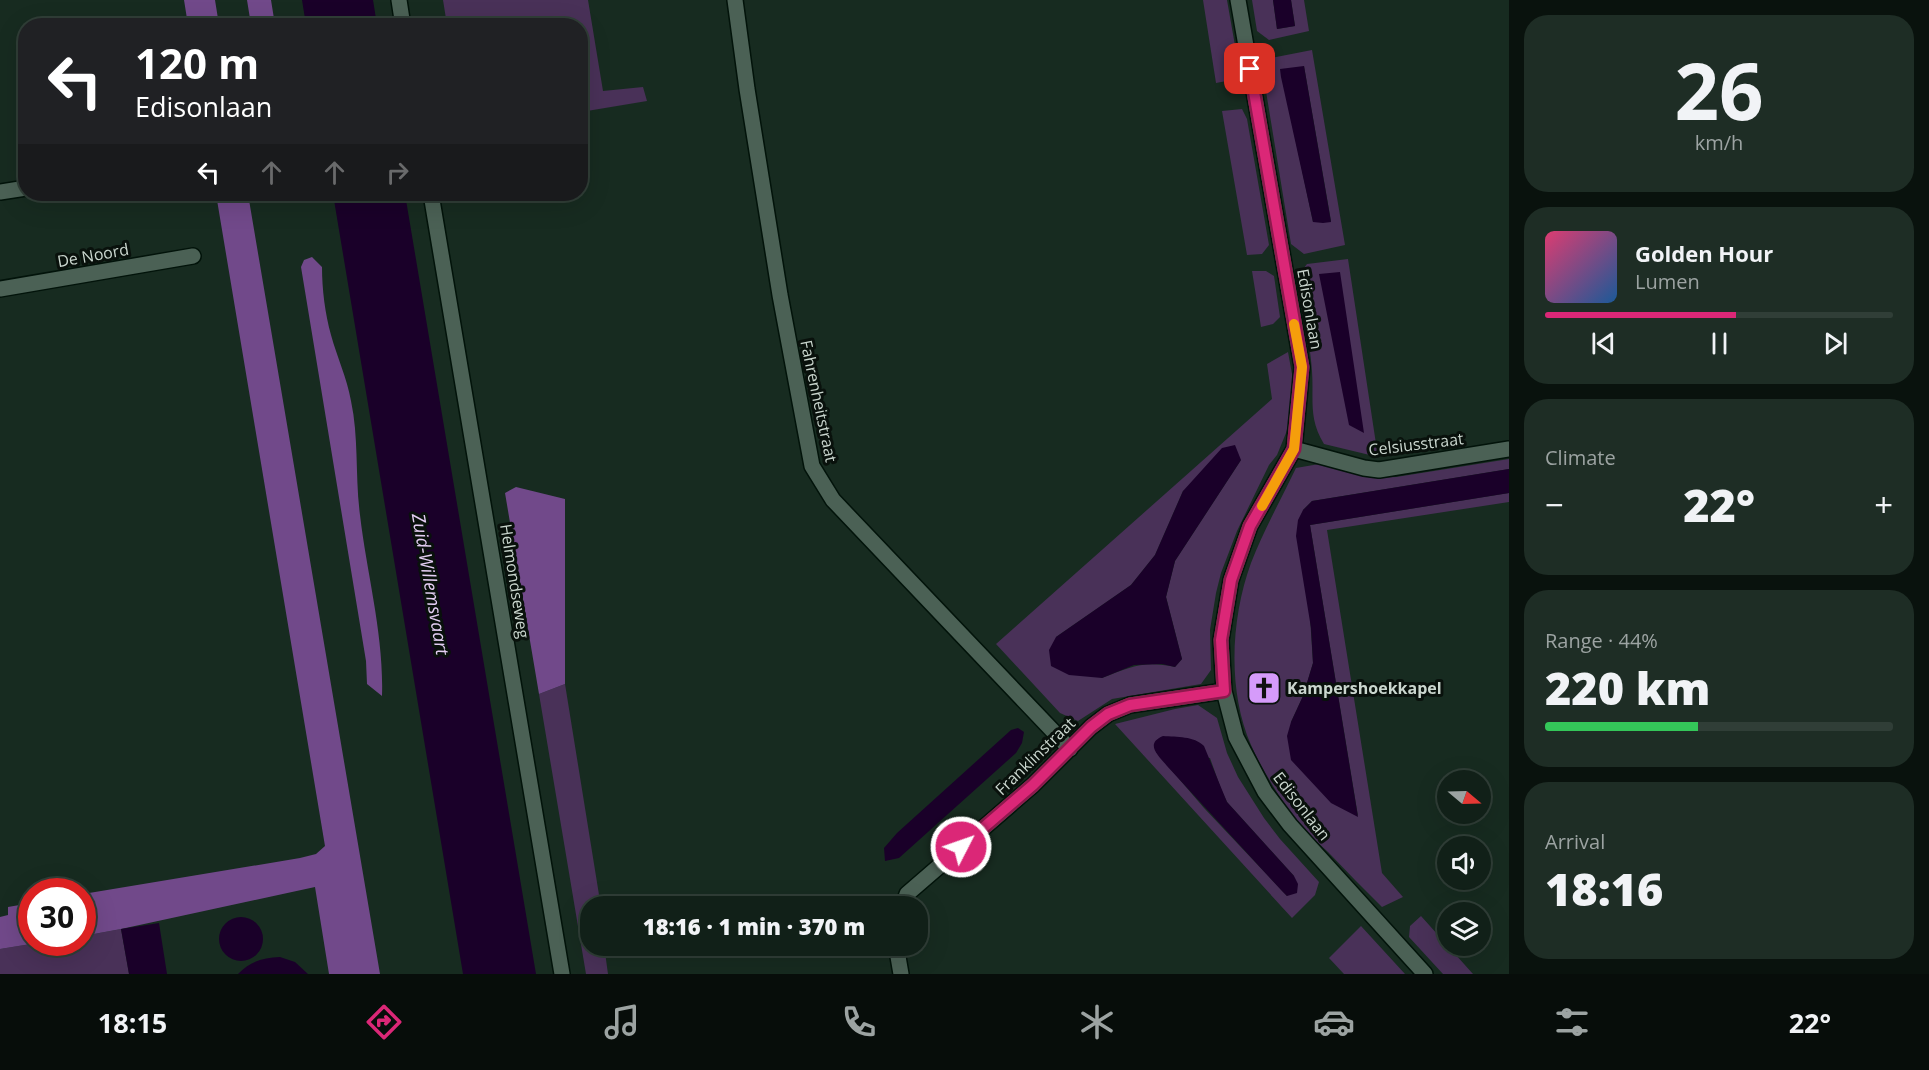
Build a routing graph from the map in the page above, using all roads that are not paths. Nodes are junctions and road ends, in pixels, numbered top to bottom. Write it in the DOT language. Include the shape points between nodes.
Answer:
graph roads {
  1 [pos="399,0"];
  2 [pos="735,0"];
  3 [pos="1238,0"];
  4 [pos="402,18"];
  5 [pos="18,189"];
  6 [pos="0,192"];
  7 [pos="433,201"];
  8 [pos="193,256"];
  9 [pos="0,289"];
  10 [pos="1294,449"];
  11 [pos="1509,449"];
  12 [pos="1224,691"];
  13 [pos="1070,749"];
  14 [pos="906,896"];
  15 [pos="898,956"];
  16 [pos="562,974"];
  17 [pos="901,974"];
  18 [pos="1425,974"];
  1 -- 4 [label="street"];
  2 -- 13 [label="street, Fahrenheitstraat" via="778,283 812,466 833,500"];
  3 -- 10 [label="street, Edisonlaan" via="1302,367"];
  5 -- 6 [label="street"];
  7 -- 16 [label="street, Helmondseweg"];
  8 -- 9 [label="street, De Noord"];
  10 -- 11 [label="street, Celsiusstraat" via="1379,470"];
  10 -- 12 [label="street, Edisonlaan" via="1250,526 1231,580 1221,640"];
  12 -- 13 [label="street, Franklinstraat" via="1130,705 1108,714"];
  12 -- 18 [label="street, Edisonlaan" via="1236,737 1266,792 1290,825"];
  13 -- 14 [label="street, Franklinstraat"];
  15 -- 17 [label="street"];
}
